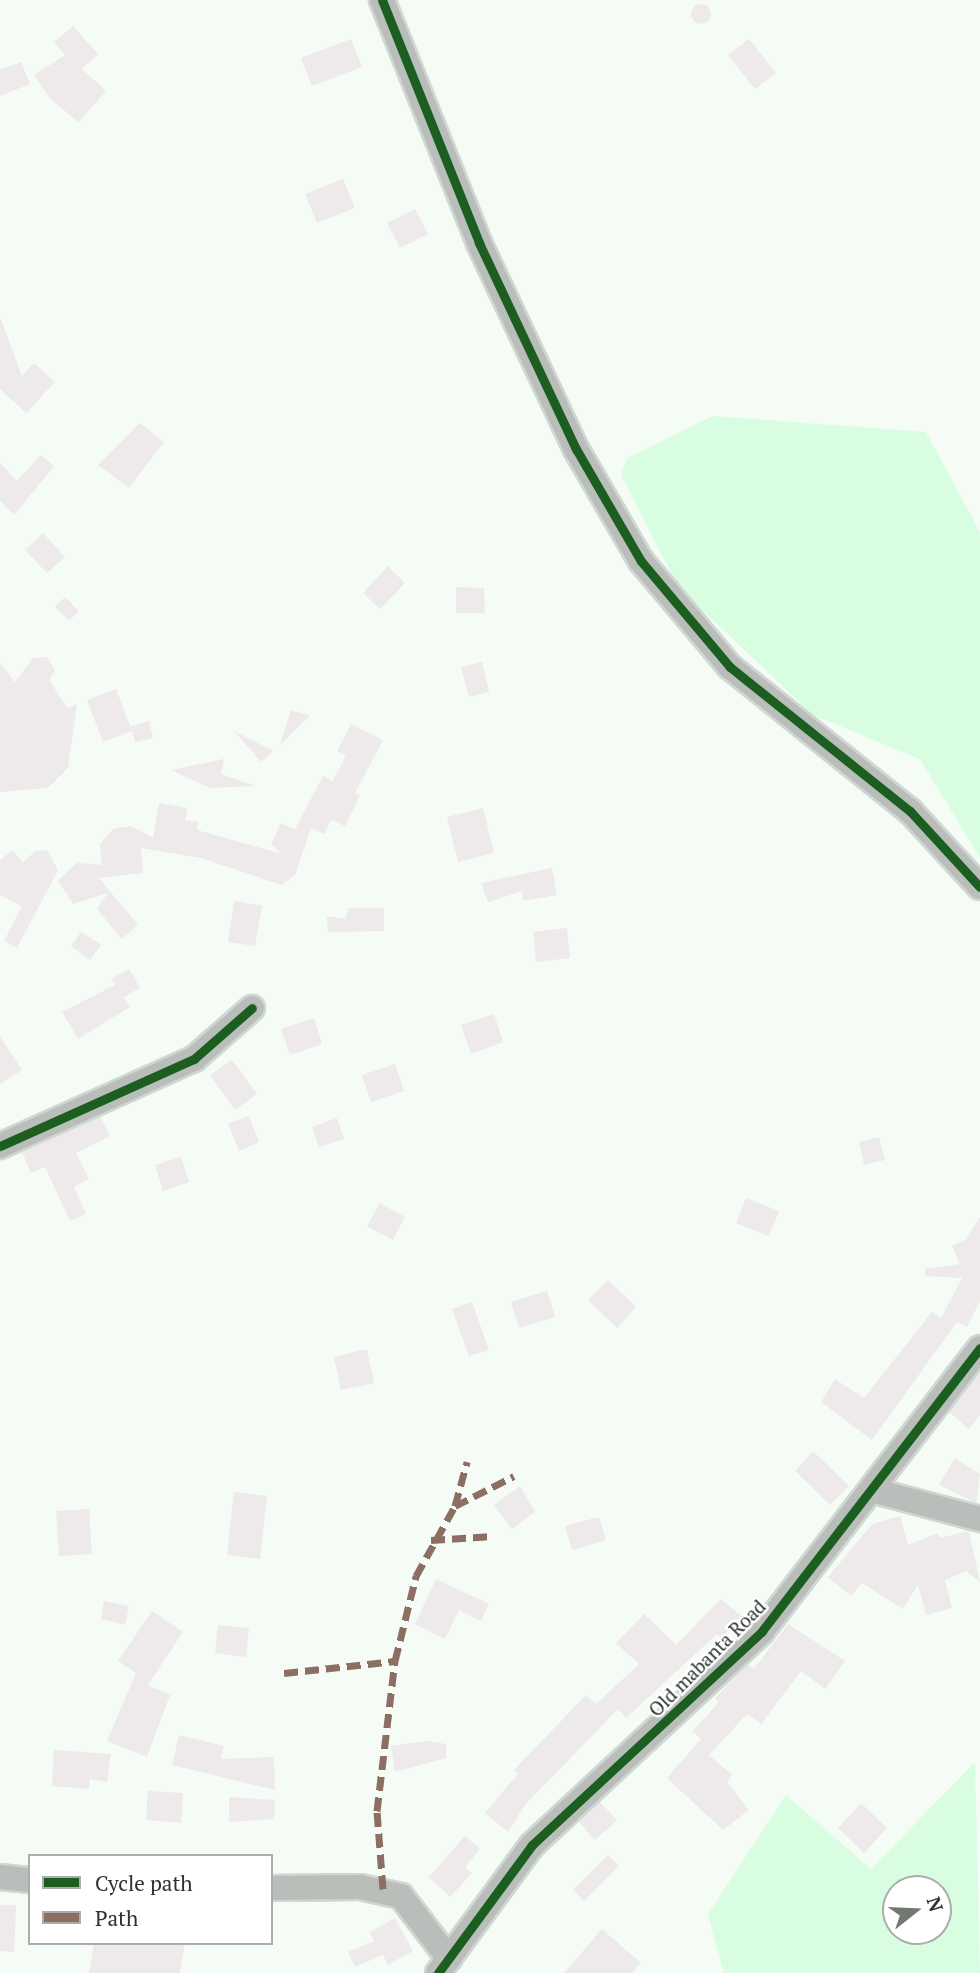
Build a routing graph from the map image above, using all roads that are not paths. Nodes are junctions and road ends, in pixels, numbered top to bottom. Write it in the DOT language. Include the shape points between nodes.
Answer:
graph roads {
  1 [pos="382,0"];
  2 [pos="980,887"];
  3 [pos="252,1008"];
  4 [pos="0,1146"];
  5 [pos="980,1348"];
  6 [pos="875,1491"];
  7 [pos="980,1519"];
  8 [pos="0,1877"];
  9 [pos="28,1880"];
  10 [pos="273,1888"];
  11 [pos="444,1966"];
  1 -- 2 [label="street" via="479,243 576,449 641,561 730,667 909,811"];
  3 -- 4 [label="street" via="194,1059"];
  5 -- 6 [label="street, Old mabanta Road"];
  6 -- 7 [label="street"];
  6 -- 11 [label="street, Old mabanta Road" via="762,1631 532,1845"];
  8 -- 9 [label="street"];
  10 -- 11 [label="street" via="360,1887 401,1896"];
}
